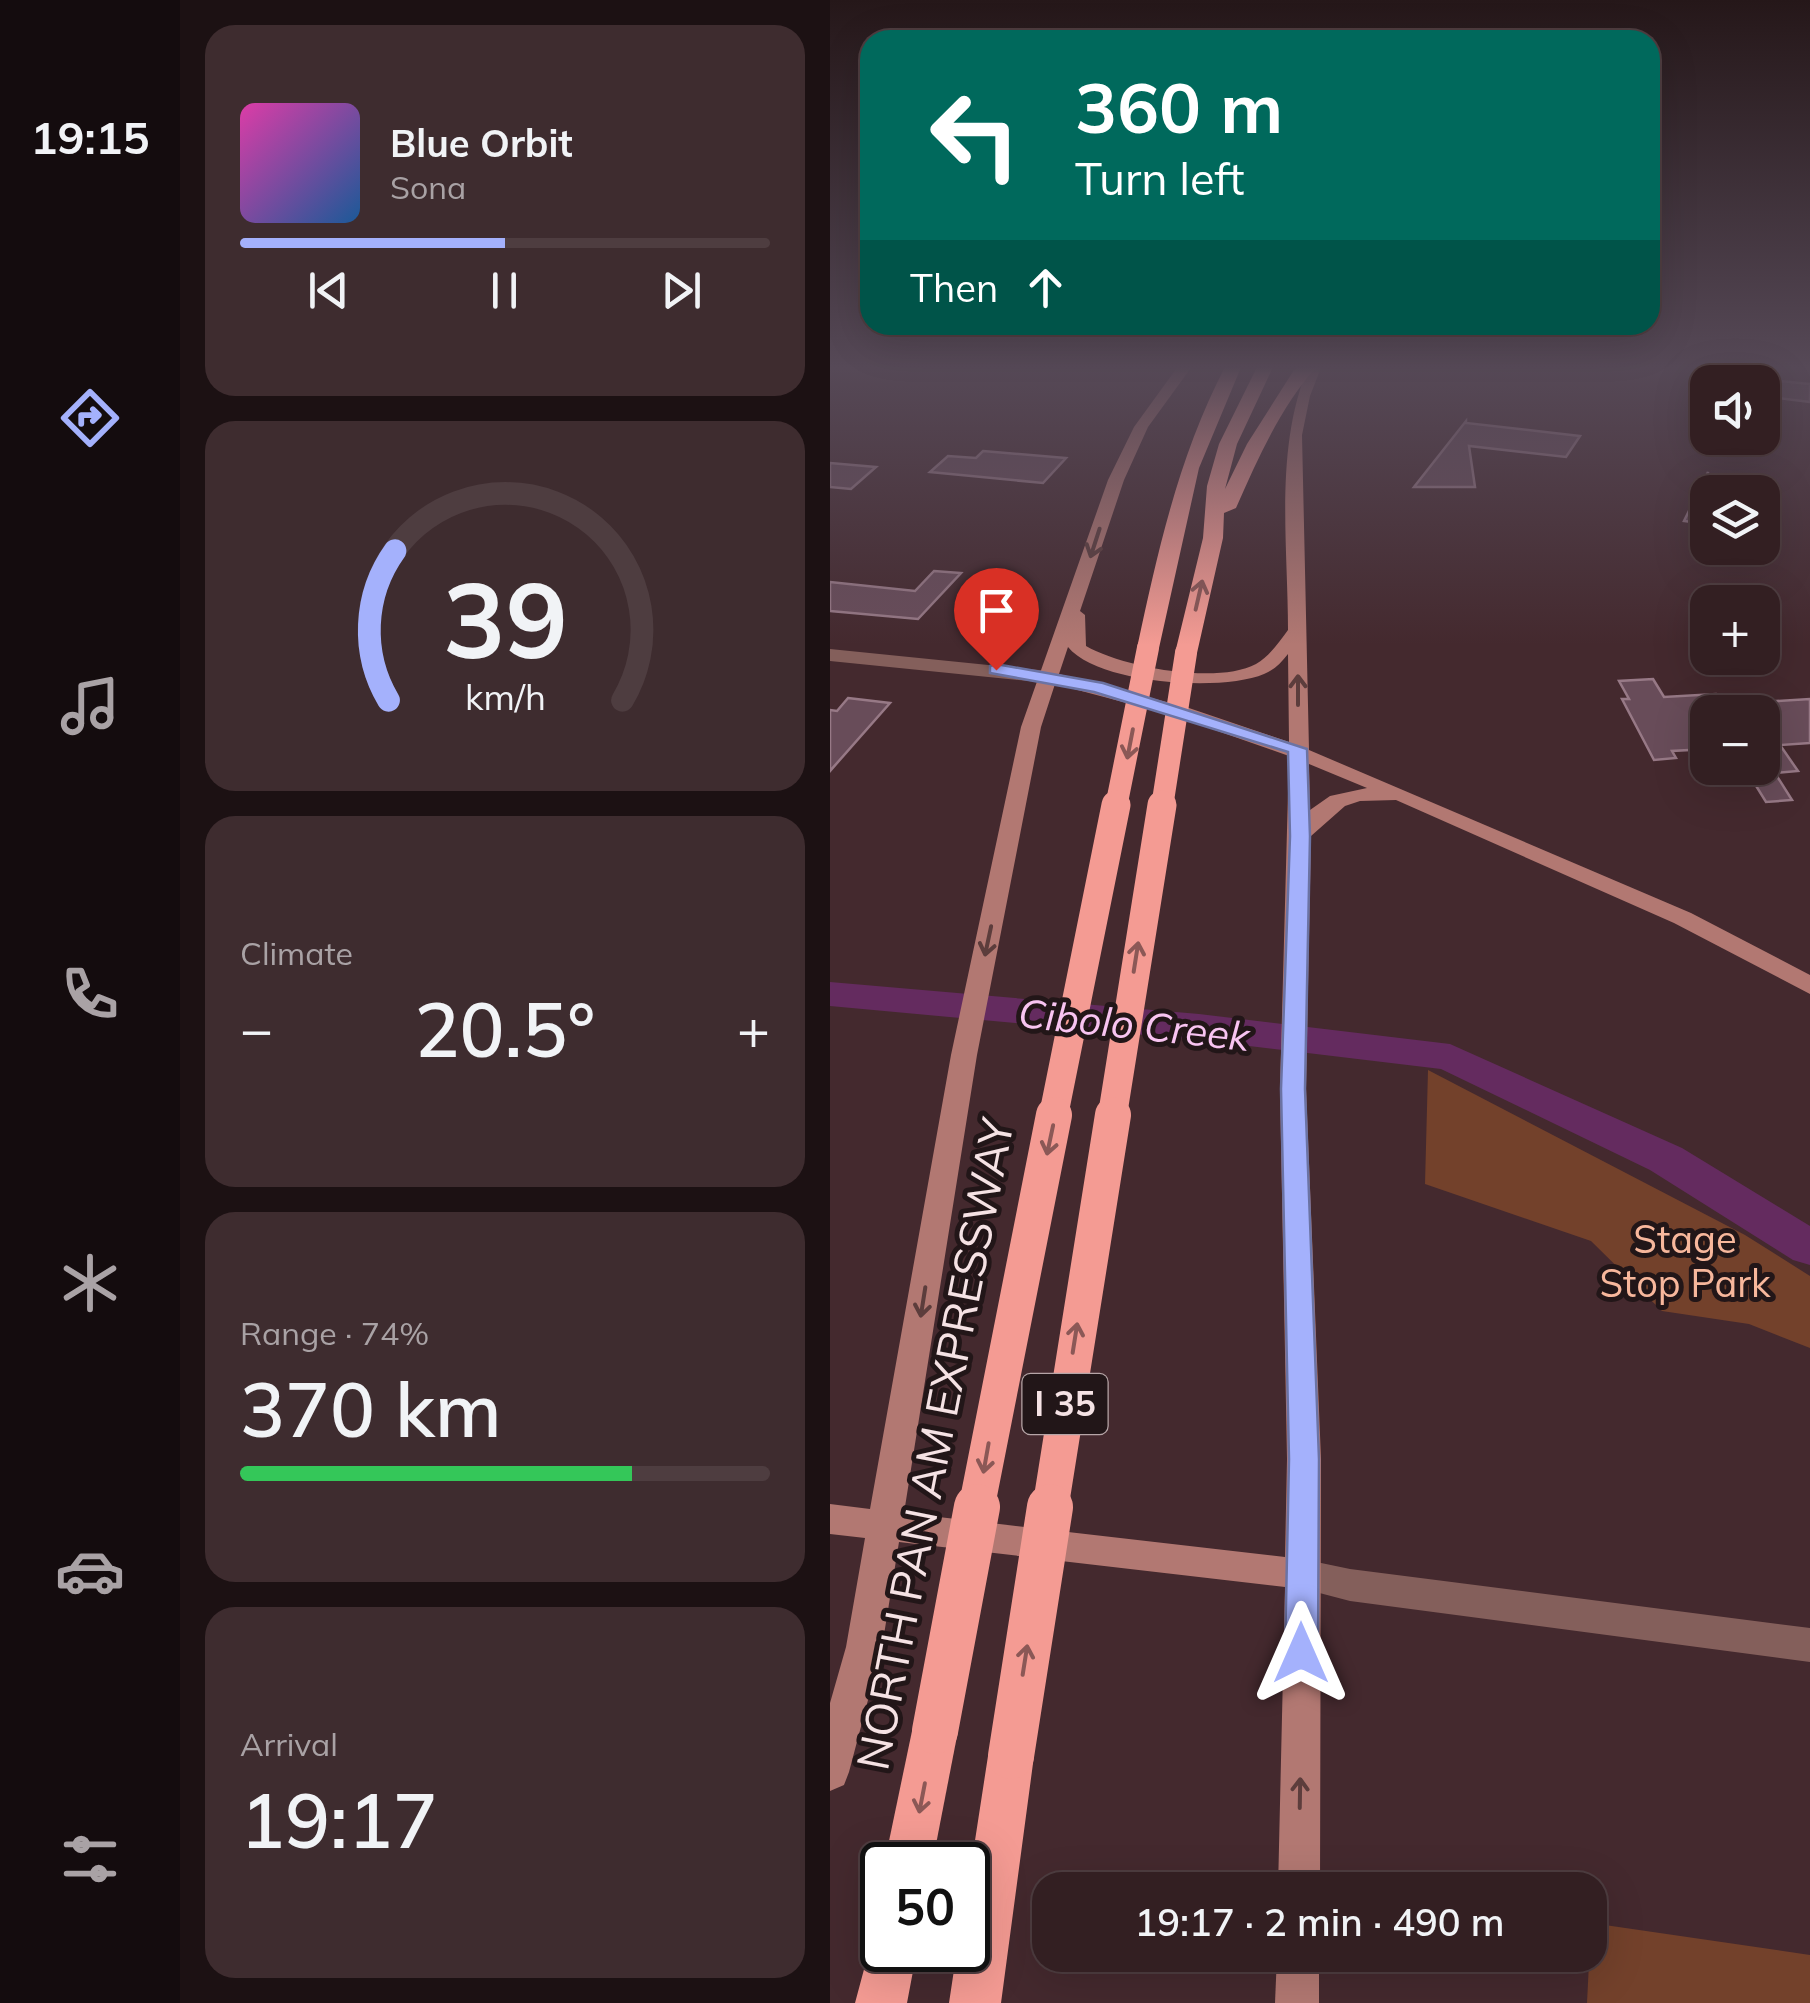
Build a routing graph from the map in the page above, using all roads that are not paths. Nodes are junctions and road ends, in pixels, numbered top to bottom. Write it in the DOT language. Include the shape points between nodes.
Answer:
graph roads {
  1 [pos="1125,458"];
  2 [pos="1191,458"];
  3 [pos="1224,458"];
  4 [pos="1249,458"];
  5 [pos="1296,458"];
  6 [pos="1212,538"];
  7 [pos="1076,600"];
  8 [pos="1298,630"];
  9 [pos="830,655"];
  10 [pos="1049,677"];
  11 [pos="1298,749"];
  12 [pos="1418,802"];
  13 [pos="1300,836"];
  14 [pos="1810,986"];
  15 [pos="830,1519"];
  16 [pos="886,1524"];
  17 [pos="1302,1574"];
  18 [pos="1810,1645"];
  19 [pos="830,1772"];
  20 [pos="913,1842"];
  21 [pos="1298,1872"];
  22 [pos="887,1972"];
  23 [pos="1298,1972"];
  24 [pos="881,2003"];
  25 [pos="975,2003"];
  26 [pos="1298,2003"];
  1 -- 7 [label="main road, one-way"];
  2 -- 20 [label="highway, NORTH PAN AM EXPRESSWAY / I 35, one-way, bridge" via="1148,648"];
  3 -- 6 [label="highway, I 35"];
  4 -- 6 [label="highway"];
  5 -- 8 [label="main road"];
  25 -- 6 [label="highway, I 35, one-way, bridge" via="1120,1053 1186,653"];
  7 -- 8 [label="main road" via="1077,648 1109,665 1242,677 1274,659"];
  7 -- 10 [label="main road"];
  11 -- 8 [label="main road, one-way"];
  9 -- 10 [label="street"];
  10 -- 11 [label="main road"];
  10 -- 16 [label="main road, one-way" via="1031,726 964,1055"];
  11 -- 12 [label="main road"];
  11 -- 13 [label="main road"];
  12 -- 13 [label="main road" via="1350,795 1329,802"];
  12 -- 14 [label="main road" via="1698,926"];
  13 -- 17 [label="main road" via="1293,1089"];
  15 -- 16 [label="main road"];
  16 -- 17 [label="main road"];
  16 -- 19 [label="main road" via="864,1647"];
  17 -- 18 [label="street" via="1350,1586"];
  21 -- 17 [label="main road, one-way"];
  22 -- 24 [label="highway"];
  23 -- 26 [label="main road"];
}
